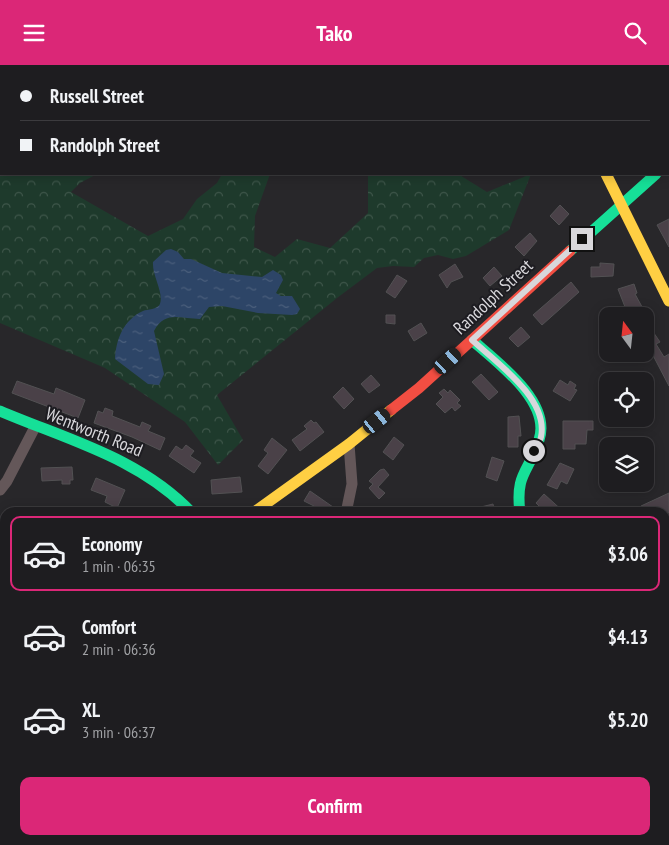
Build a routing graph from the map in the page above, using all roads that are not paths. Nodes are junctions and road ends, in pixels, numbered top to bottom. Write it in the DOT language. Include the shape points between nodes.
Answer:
graph roads {
  1 [pos="607,175"];
  2 [pos="655,175"];
  3 [pos="621,203"];
  4 [pos="669,301"];
  5 [pos="472,340"];
  6 [pos="0,411"];
  7 [pos="35,427"];
  8 [pos="349,444"];
  9 [pos="0,490"];
  10 [pos="187,507"];
  11 [pos="261,507"];
  12 [pos="347,507"];
  13 [pos="519,507"];
  1 -- 3 [label="main road"];
  2 -- 3 [label="main road, Randolph Street"];
  3 -- 4 [label="main road"];
  3 -- 5 [label="main road, Randolph Street"];
  5 -- 8 [label="main road, Randolph Street"];
  5 -- 13 [label="main road" via="519,383 538,411 541,438 520,477 516,491"];
  6 -- 7 [label="main road, Wentworth Road"];
  7 -- 9 [label="street" via="8,481"];
  7 -- 10 [label="main road, Wentworth Road" via="97,449 142,470 179,497"];
  8 -- 11 [label="main road, Randolph Street"];
  8 -- 12 [label="street" via="352,484"];
}
